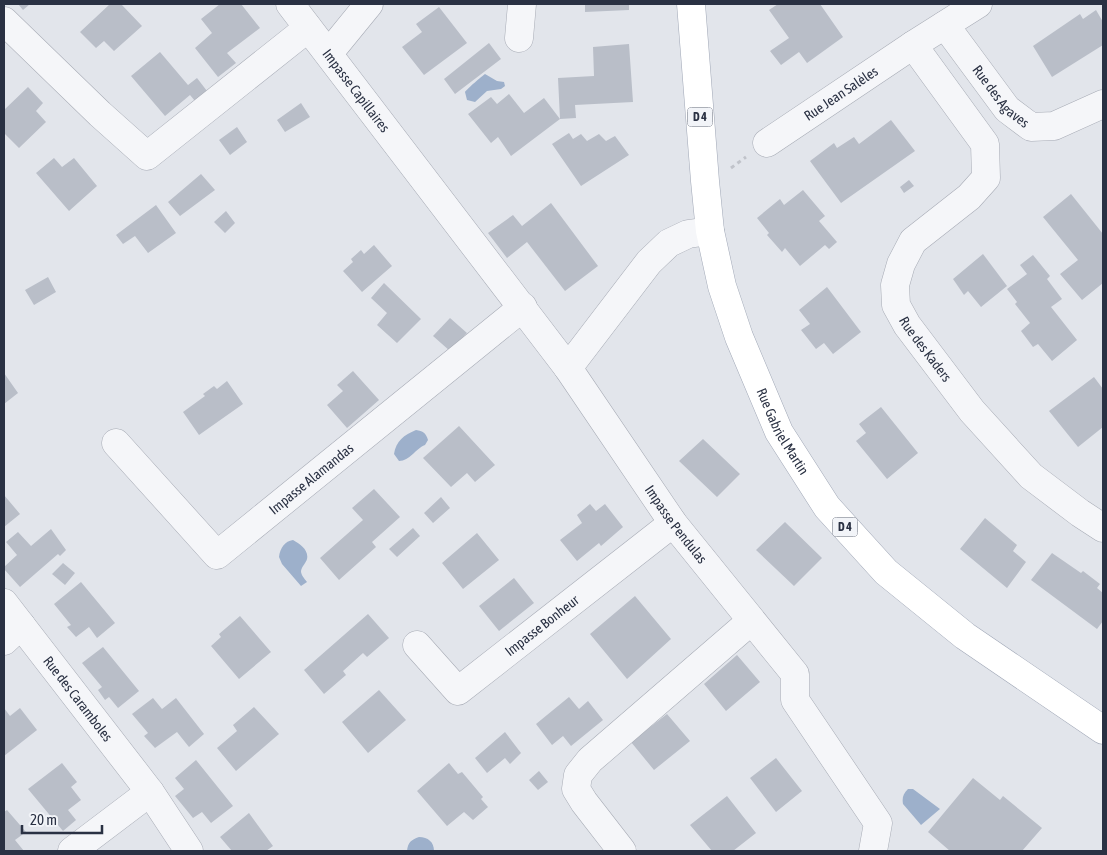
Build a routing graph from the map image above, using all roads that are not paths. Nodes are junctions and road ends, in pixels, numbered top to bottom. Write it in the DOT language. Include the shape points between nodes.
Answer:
graph roads {
  1 [pos="290,4"];
  2 [pos="369,4"];
  3 [pos="522,4"];
  4 [pos="691,4"];
  5 [pos="978,4"];
  6 [pos="4,21"];
  7 [pos="945,25"];
  8 [pos="308,28"];
  9 [pos="520,38"];
  10 [pos="913,45"];
  11 [pos="329,54"];
  12 [pos="1103,104"];
  13 [pos="767,143"];
  14 [pos="710,231"];
  15 [pos="523,307"];
  16 [pos="568,368"];
  17 [pos="116,443"];
  18 [pos="673,524"];
  19 [pos="1103,528"];
  20 [pos="4,603"];
  21 [pos="751,621"];
  22 [pos="12,633"];
  23 [pos="417,645"];
  24 [pos="1103,730"];
  25 [pos="150,792"];
  26 [pos="72,851"];
  27 [pos="189,851"];
  28 [pos="622,851"];
  29 [pos="873,851"];
  1 -- 8 [label="street, Impasse Capillaires"];
  2 -- 11 [label="street"];
  3 -- 9 [label="street"];
  4 -- 14 [label="main road, Rue Gabriel Martin / D 4"];
  5 -- 7 [label="street, Rue Jean Salèles"];
  6 -- 8 [label="street" via="147,156"];
  7 -- 10 [label="street, Rue Jean Salèles"];
  7 -- 12 [label="street, Rue des Agaves" via="1007,109 1031,127 1054,126"];
  8 -- 11 [label="street, Impasse Capillaires"];
  10 -- 13 [label="street, Rue Jean Salèles"];
  10 -- 19 [label="street, Rue des Kaders" via="986,144 986,178 913,242 900,264 895,285 896,305 907,325 972,411 1031,476"];
  11 -- 15 [label="street, Impasse Capillaires"];
  14 -- 16 [label="street" via="688,234 669,243 649,262"];
  14 -- 24 [label="main road, Rue Gabriel Martin / D 4" via="722,286 739,337 779,432 827,507 886,572 965,636"];
  15 -- 16 [label="street, Impasse Capillaires"];
  15 -- 17 [label="street, Impasse Alamandas" via="216,555"];
  16 -- 18 [label="street, Impasse Pendulas"];
  18 -- 21 [label="street, Impasse Pendulas"];
  18 -- 23 [label="street, Impasse Bonheur" via="458,691"];
  20 -- 22 [label="street, Rue des Caramboles"];
  21 -- 28 [label="street" via="590,760 578,775 576,789 580,796"];
  21 -- 29 [label="street, Impasse Pendulas" via="795,674 795,700 878,823"];
  22 -- 25 [label="street, Rue des Caramboles"];
  25 -- 26 [label="street"];
  25 -- 27 [label="street, Rue des Caramboles"];
}
